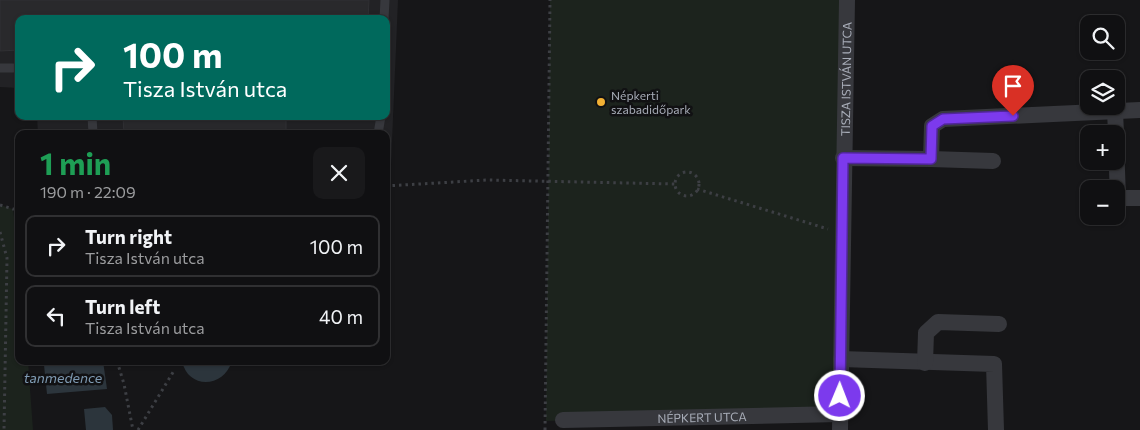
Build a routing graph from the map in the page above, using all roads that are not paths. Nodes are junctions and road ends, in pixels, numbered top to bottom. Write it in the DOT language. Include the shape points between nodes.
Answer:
graph roads {
  1 [pos="385,0"];
  2 [pos="847,0"];
  3 [pos="384,15"];
  4 [pos="0,68"];
  5 [pos="13,68"];
  6 [pos="1140,110"];
  7 [pos="1125,111"];
  8 [pos="1080,113"];
  9 [pos="843,158"];
  10 [pos="931,159"];
  11 [pos="993,161"];
  12 [pos="1117,170"];
  13 [pos="1140,198"];
  14 [pos="999,324"];
  15 [pos="841,360"];
  16 [pos="925,363"];
  17 [pos="563,420"];
  18 [pos="840,422"];
  19 [pos="996,430"];
  1 -- 3 [label="lane"];
  2 -- 9 [label="street, TISZA ISTVÁN UTCA"];
  4 -- 5 [label="lane"];
  6 -- 7 [label="street"];
  8 -- 10 [label="street" via="943,119 932,126"];
  9 -- 10 [label="street"];
  9 -- 15 [label="street, TISZA ISTVÁN UTCA"];
  10 -- 11 [label="street"];
  12 -- 13 [label="street" via="1118,198"];
  14 -- 16 [label="street" via="938,322 926,333"];
  15 -- 16 [label="street"];
  15 -- 18 [label="street, TISZA ISTVÁN UTCA"];
  16 -- 19 [label="street" via="994,364"];
  17 -- 18 [label="street, NÉPKERT UTCA"];
}
